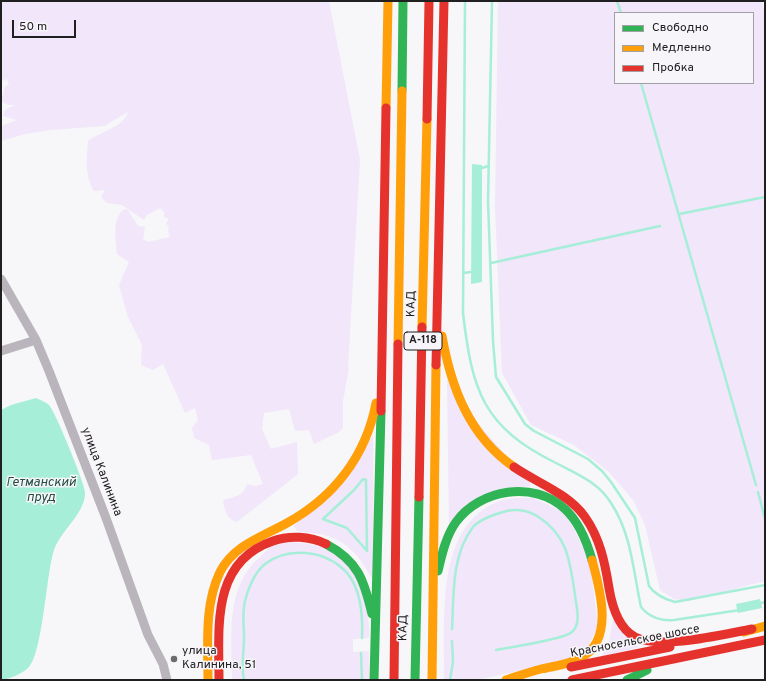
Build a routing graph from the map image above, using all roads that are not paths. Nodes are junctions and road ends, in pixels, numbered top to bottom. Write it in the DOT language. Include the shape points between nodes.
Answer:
graph roads {
  1 [pos="388,1"];
  2 [pos="394,1"];
  3 [pos="403,1"];
  4 [pos="429,1"];
  5 [pos="444,1"];
  6 [pos="387,68"];
  7 [pos="1,279"];
  8 [pos="437,307"];
  9 [pos="383,334"];
  10 [pos="36,340"];
  11 [pos="1,351"];
  12 [pos="434,588"];
  13 [pos="765,626"];
  14 [pos="375,628"];
  15 [pos="752,629"];
  16 [pos="765,640"];
  17 [pos="691,656"];
  18 [pos="167,680"];
  19 [pos="208,680"];
  20 [pos="219,680"];
  21 [pos="374,680"];
  22 [pos="394,680"];
  23 [pos="415,680"];
  24 [pos="432,680"];
  25 [pos="507,680"];
  26 [pos="572,680"];
  27 [pos="627,680"];
  1 -- 6 [label="main road"];
  2 -- 6 [label="main road"];
  3 -- 22 [label="main road, КАД / А-118"];
  4 -- 23 [label="main road, КАД / А-118"];
  5 -- 8 [label="main road"];
  6 -- 9 [label="main road"];
  7 -- 10 [label="street, улица Калинина"];
  8 -- 12 [label="main road"];
  8 -- 15 [label="main road" via="449,373 468,421 482,439 515,469 556,491 581,512 596,537 603,556 613,611 627,631 637,638 664,643"];
  9 -- 14 [label="main road"];
  9 -- 19 [label="main road" via="375,411 356,460 330,492 298,516 260,534 244,545 220,572 210,616"];
  10 -- 11 [label="street"];
  10 -- 18 [label="street, улица Калинина" via="98,497 148,635 163,664"];
  12 -- 24 [label="main road"];
  12 -- 25 [label="main road" via="446,541 458,519 472,505 493,494 526,491 539,495 564,508 575,521 593,561 600,594 601,629 595,644 586,655 567,663"];
  13 -- 15 [label="main road, Красносельское шоссе"];
  14 -- 20 [label="main road" via="363,581 354,565 343,554 330,545 311,538 280,538 259,546 241,559 227,582 220,615"];
  14 -- 21 [label="main road"];
  15 -- 25 [label="main road, Красносельское шоссе" via="731,636"];
  16 -- 17 [label="main road, Красносельское шоссе"];
  17 -- 26 [label="main road, Красносельское шоссе"];
  17 -- 27 [label="main road" via="644,671"];
}
